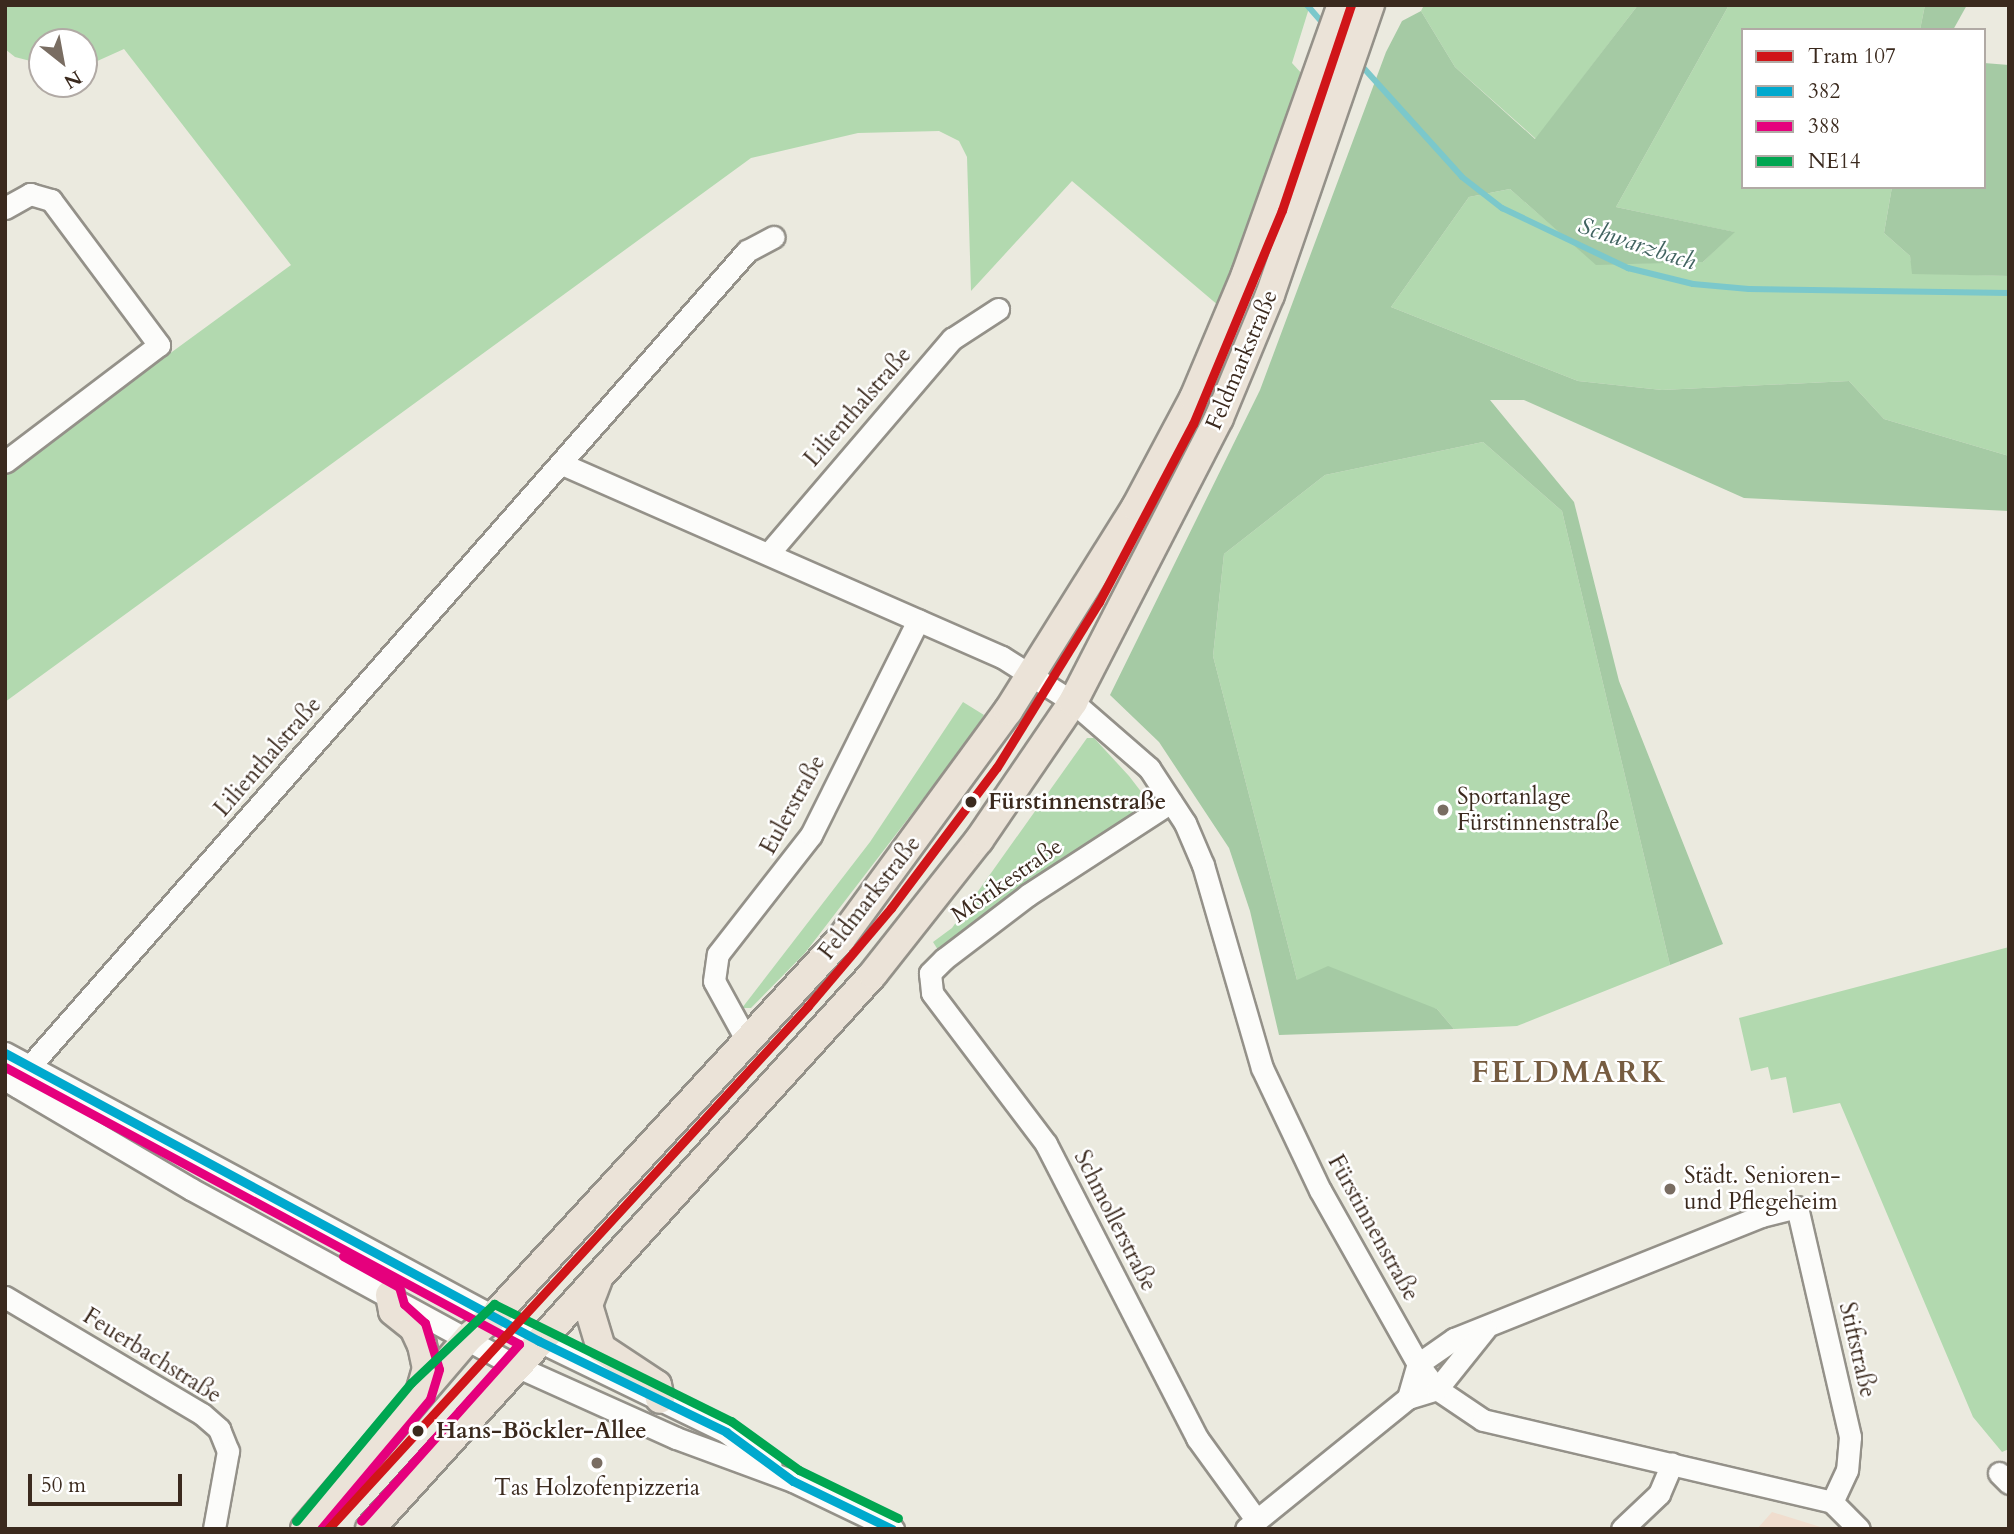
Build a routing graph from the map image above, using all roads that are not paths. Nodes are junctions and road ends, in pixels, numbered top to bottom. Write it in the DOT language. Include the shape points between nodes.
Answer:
graph roads {
  1 [pos="1342,5"];
  2 [pos="1366,16"];
  3 [pos="5,208"];
  4 [pos="773,237"];
  5 [pos="998,309"];
  6 [pos="5,462"];
  7 [pos="562,464"];
  8 [pos="769,553"];
  9 [pos="918,621"];
  10 [pos="1031,674"];
  11 [pos="1073,702"];
  12 [pos="1171,802"];
  13 [pos="944,958"];
  14 [pos="747,1041"];
  15 [pos="5,1053"];
  16 [pos="30,1066"];
  17 [pos="11,1083"];
  18 [pos="600,1273"];
  19 [pos="390,1295"];
  20 [pos="5,1297"];
  21 [pos="494,1316"];
  22 [pos="1485,1329"];
  23 [pos="469,1338"];
  24 [pos="539,1341"];
  25 [pos="1418,1364"];
  26 [pos="518,1367"];
  27 [pos="1437,1389"];
  28 [pos="420,1392"];
  29 [pos="1408,1398"];
  30 [pos="660,1399"];
  31 [pos="1672,1464"];
  32 [pos="793,1482"];
  33 [pos="1832,1502"];
  34 [pos="1250,1523"];
  35 [pos="214,1529"];
  36 [pos="305,1529"];
  37 [pos="370,1529"];
  38 [pos="893,1529"];
  39 [pos="1622,1529"];
  40 [pos="1858,1529"];
  1 -- 10 [label="main road, Feldmarkstraße" via="1246,274 1194,398 1136,507"];
  2 -- 11 [label="main road, Feldmarkstraße" via="1270,295 1219,418"];
  3 -- 6 [label="street" via="30,194 51,200 159,345"];
  4 -- 7 [label="street, Lilienthalstraße" via="747,251"];
  5 -- 8 [label="street, Lilienthalstraße" via="952,339"];
  7 -- 8 [label="street"];
  7 -- 16 [label="street, Lilienthalstraße"];
  8 -- 9 [label="street"];
  9 -- 10 [label="street"];
  9 -- 14 [label="street, Eulerstraße" via="811,835 718,954 715,981"];
  10 -- 11 [label="street, Fürstinnenstraße"];
  10 -- 14 [label="main road, Feldmarkstraße" via="944,803 841,939"];
  11 -- 12 [label="street, Fürstinnenstraße" via="1149,768"];
  11 -- 18 [label="main road, Feldmarkstraße" via="978,840 873,974"];
  12 -- 13 [label="street, Mörikestraße" via="1028,895"];
  12 -- 25 [label="street, Fürstinnenstraße" via="1203,865 1262,1068 1320,1190"];
  13 -- 34 [label="street, Schmollerstraße" via="930,973 932,993 1046,1144 1197,1438"];
  14 -- 21 [label="main road, Feldmarkstraße"];
  15 -- 16 [label="street"];
  16 -- 17 [label="street, Lilienthalstraße"];
  16 -- 21 [label="street"];
  17 -- 19 [label="street" via="191,1189"];
  18 -- 24 [label="main road, Feldmarkstraße"];
  18 -- 30 [label="main road" via="588,1305 601,1348 657,1385"];
  19 -- 23 [label="street"];
  19 -- 28 [label="main road" via="393,1311 414,1328 422,1345 426,1368"];
  20 -- 35 [label="street, Feuerbachstraße" via="202,1414 219,1429 228,1451"];
  21 -- 23 [label="main road, Feldmarkstraße"];
  21 -- 24 [label="street"];
  22 -- 25 [label="street" via="1454,1339"];
  22 -- 27 [label="street"];
  22 -- 33 [label="street, Stiftstraße" via="1761,1216 1797,1208 1850,1437 1847,1470"];
  23 -- 26 [label="street"];
  23 -- 28 [label="main road, Feldmarkstraße"];
  24 -- 26 [label="main road, Feldmarkstraße"];
  24 -- 30 [label="street"];
  25 -- 27 [label="street, Fürstinnenstraße"];
  25 -- 29 [label="street"];
  26 -- 32 [label="street" via="676,1438"];
  26 -- 37 [label="main road, Feldmarkstraße"];
  27 -- 29 [label="street"];
  27 -- 31 [label="street, Fürstinnenstraße" via="1483,1420"];
  28 -- 36 [label="main road, Feldmarkstraße"];
  29 -- 34 [label="street"];
  30 -- 32 [label="street" via="726,1432"];
  31 -- 33 [label="street, Fürstinnenstraße"];
  31 -- 39 [label="street" via="1659,1494"];
  32 -- 38 [label="street"];
  33 -- 40 [label="street"];
}
